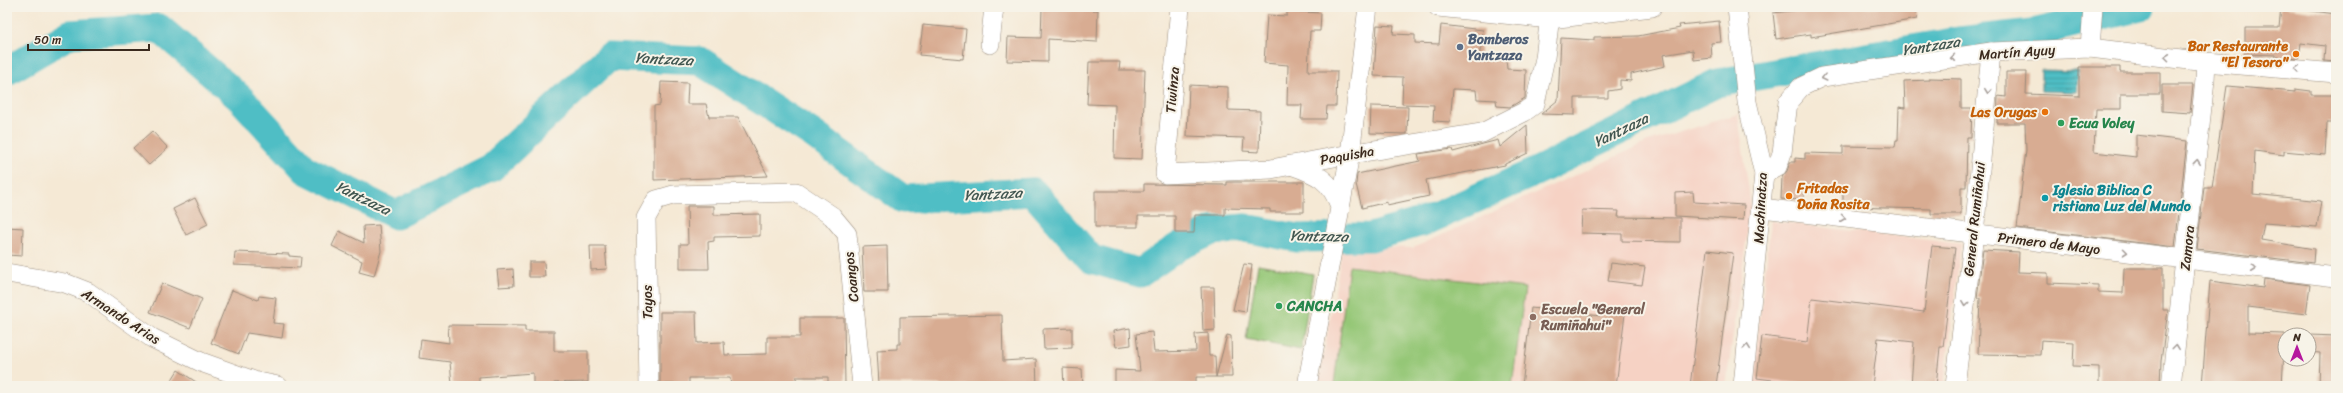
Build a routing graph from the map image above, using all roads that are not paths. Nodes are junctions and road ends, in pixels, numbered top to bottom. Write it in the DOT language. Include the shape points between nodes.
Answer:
graph roads {
  1 [pos="994,7"];
  2 [pos="1180,7"];
  3 [pos="1368,7"];
  4 [pos="1438,7"];
  5 [pos="1652,7"];
  6 [pos="1737,7"];
  7 [pos="2093,7"];
  8 [pos="1550,13"];
  9 [pos="990,44"];
  10 [pos="2090,48"];
  11 [pos="1991,52"];
  12 [pos="2206,62"];
  13 [pos="2336,73"];
  14 [pos="1350,154"];
  15 [pos="1291,165"];
  16 [pos="1165,174"];
  17 [pos="1764,174"];
  18 [pos="796,192"];
  19 [pos="1762,208"];
  20 [pos="1339,211"];
  21 [pos="1974,234"];
  22 [pos="2186,260"];
  23 [pos="7,273"];
  24 [pos="2336,277"];
  25 [pos="278,386"];
  26 [pos="649,386"];
  27 [pos="862,386"];
  28 [pos="1307,386"];
  29 [pos="1743,386"];
  30 [pos="1955,386"];
  31 [pos="2171,386"];
  1 -- 9 [label="street"];
  2 -- 16 [label="street, Tiwinza"];
  3 -- 14 [label="street"];
  4 -- 8 [label="street"];
  5 -- 8 [label="street"];
  6 -- 17 [label="street, Machinatza" via="1747,102"];
  7 -- 10 [label="street"];
  8 -- 14 [label="street, Paquisha" via="1540,88 1535,104 1524,112 1482,133"];
  10 -- 11 [label="street, Martín Ayuy"];
  12 -- 10 [label="street, Martín Ayuy, one-way"];
  11 -- 17 [label="street, Martín Ayuy, one-way" via="1822,77 1801,87 1788,102 1782,153 1777,167"];
  11 -- 21 [label="street, General Rumiñahui, one-way"];
  13 -- 12 [label="street, Martín Ayuy, one-way"];
  22 -- 12 [label="street, Zamora, one-way"];
  14 -- 15 [label="street, Paquisha"];
  14 -- 20 [label="street"];
  15 -- 16 [label="street, Paquisha" via="1271,169"];
  15 -- 20 [label="street" via="1324,179 1335,192"];
  17 -- 19 [label="street, Machinatza"];
  18 -- 26 [label="street, Tayos" via="673,195 656,200 646,218"];
  18 -- 27 [label="street, Coangos" via="832,216 847,234"];
  19 -- 21 [label="street, Primero de Mayo, one-way"];
  29 -- 19 [label="street, Machinatza, one-way"];
  20 -- 28 [label="street"];
  21 -- 22 [label="street, Primero de Mayo, one-way"];
  21 -- 30 [label="street, General Rumiñahui, one-way"];
  22 -- 24 [label="street, Primero de Mayo, one-way"];
  31 -- 22 [label="street, Zamora, one-way"];
  23 -- 25 [label="street, Armando Arias" via="65,283 88,292 152,338 201,362 254,381"];
}
